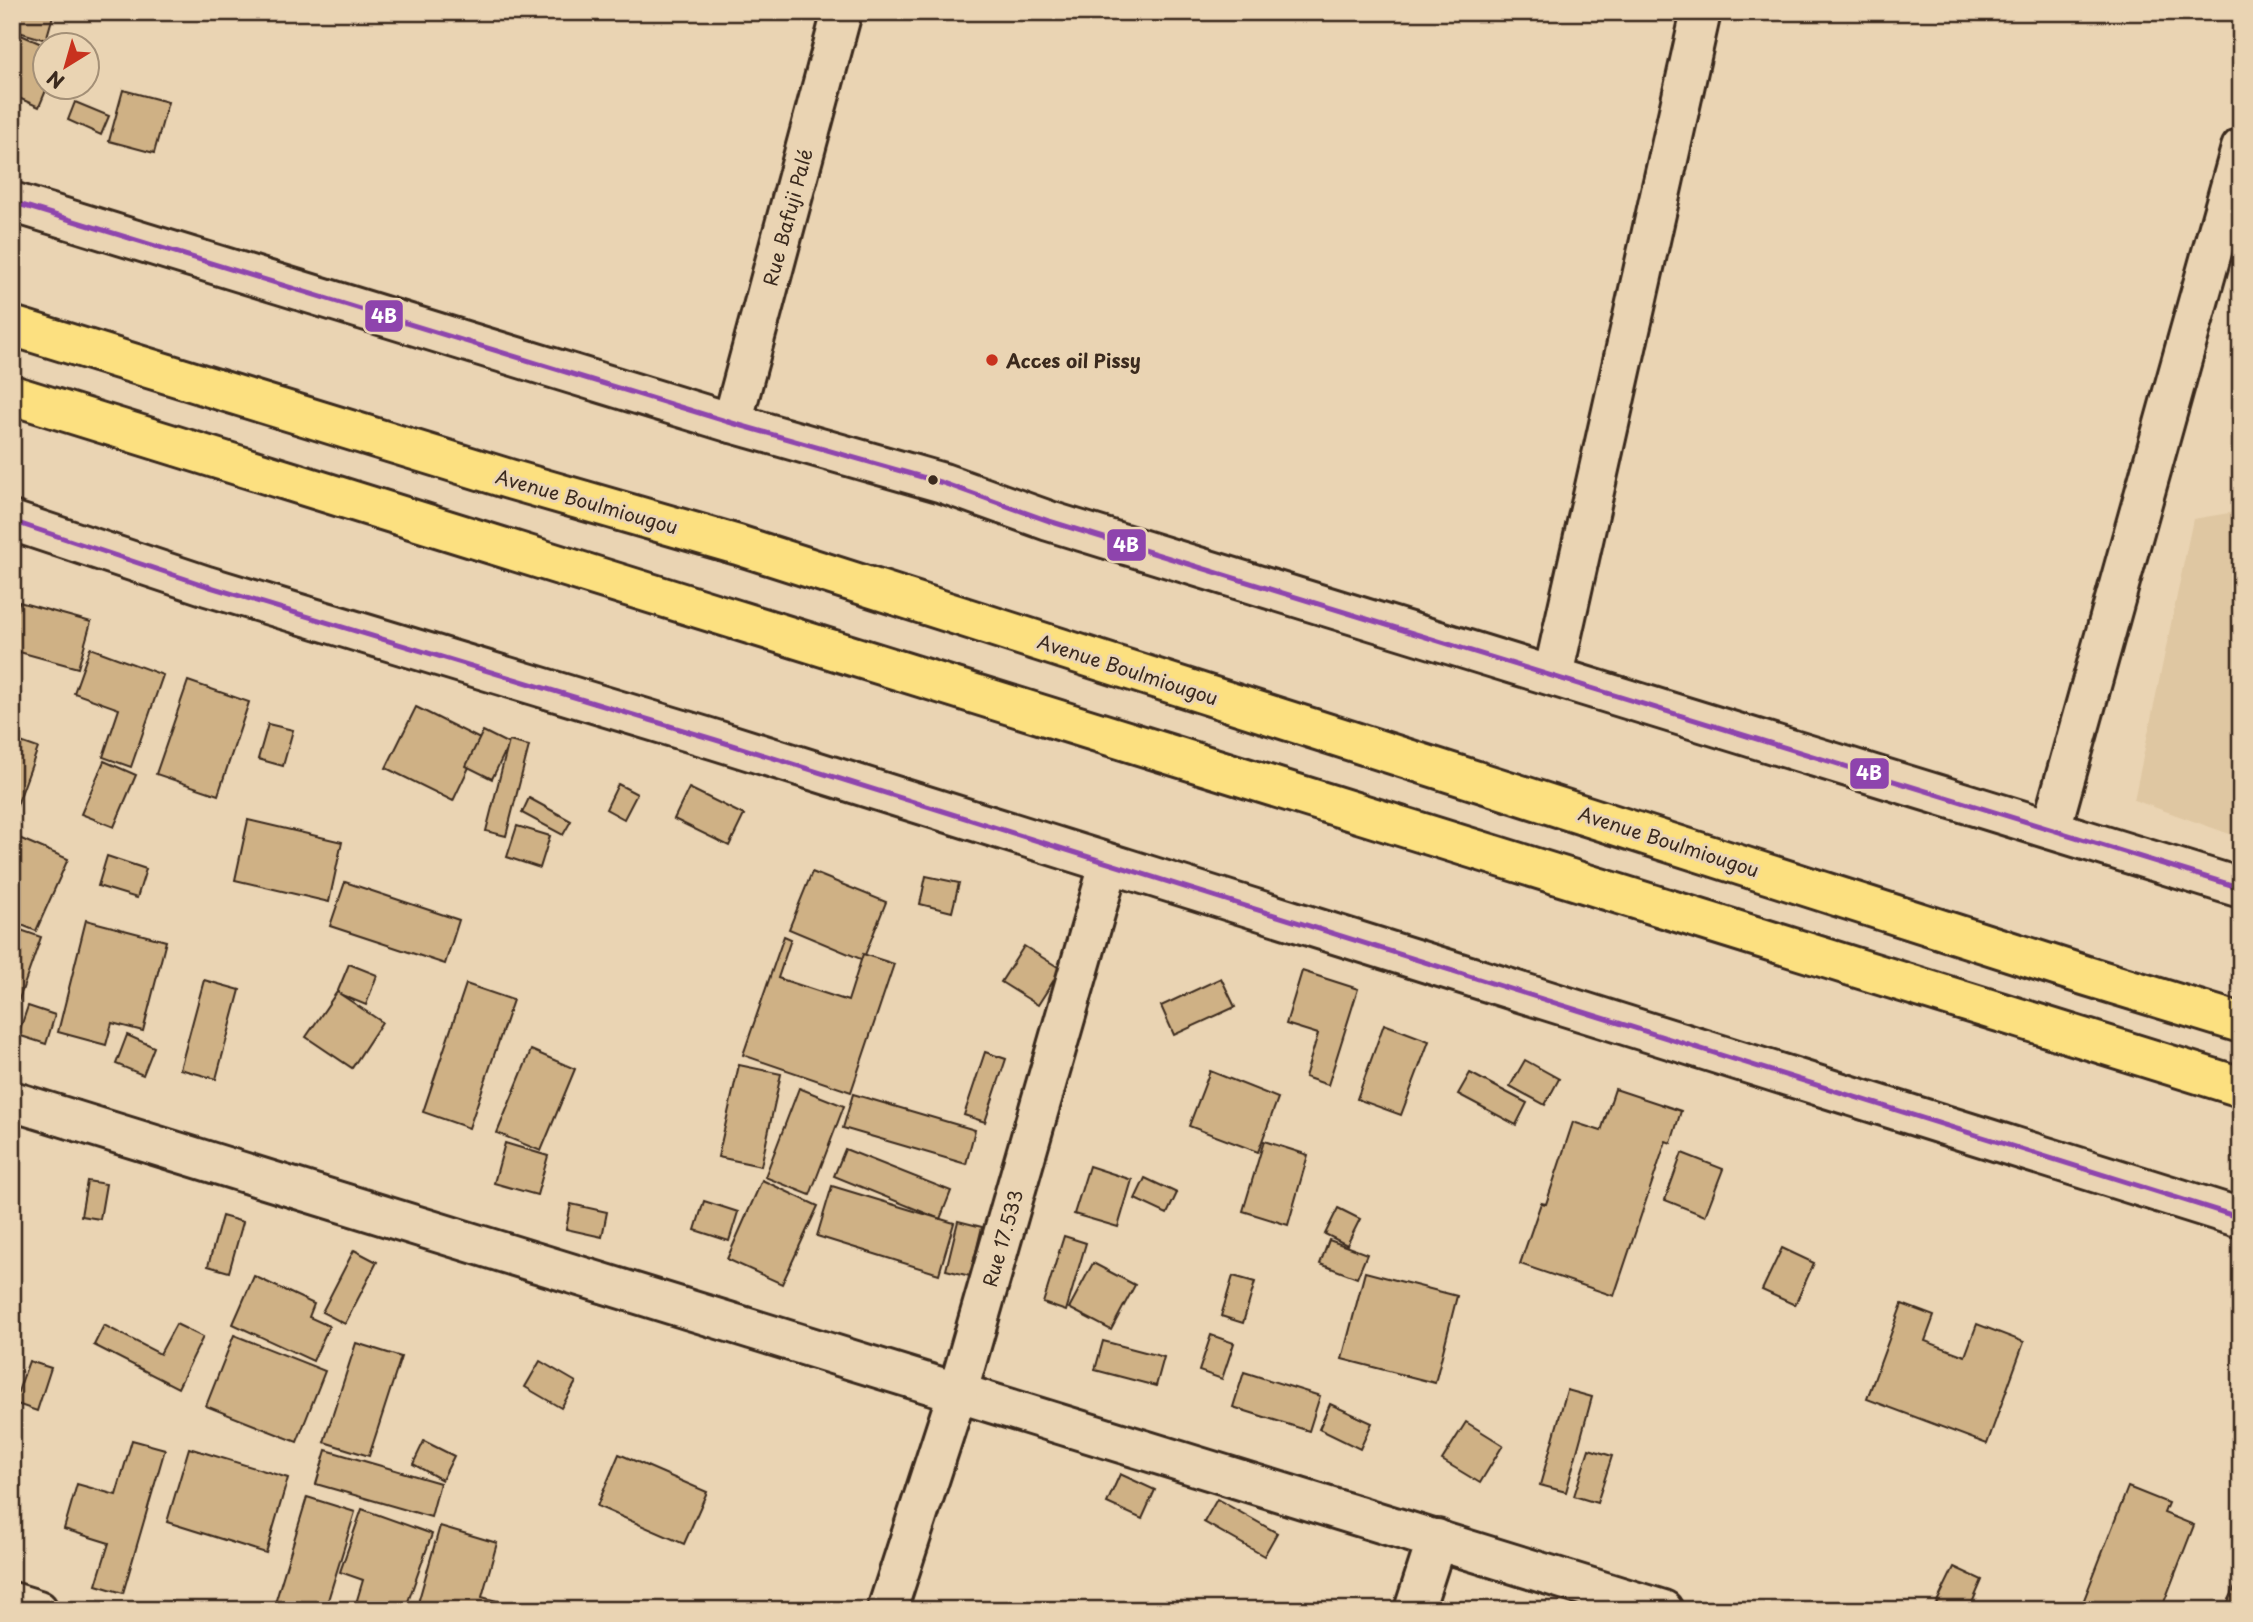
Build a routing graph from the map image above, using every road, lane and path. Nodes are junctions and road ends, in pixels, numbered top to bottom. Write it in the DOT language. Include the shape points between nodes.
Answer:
graph roads {
  1 [pos="842,12"];
  2 [pos="1701,12"];
  3 [pos="2241,148"];
  4 [pos="12,202"];
  5 [pos="12,326"];
  6 [pos="12,395"];
  7 [pos="732,423"];
  8 [pos="12,522"];
  9 [pos="1553,675"];
  10 [pos="2051,830"];
  11 [pos="1109,865"];
  12 [pos="2241,888"];
  13 [pos="2241,1023"];
  14 [pos="2241,1087"];
  15 [pos="12,1101"];
  16 [pos="2241,1218"];
  17 [pos="958,1391"];
  18 [pos="1437,1539"];
  19 [pos="12,1602"];
  20 [pos="38,1610"];
  21 [pos="887,1610"];
  22 [pos="1414,1610"];
  23 [pos="1663,1610"];
  1 -- 7 [label="street, Rue Bafuji Palé"];
  2 -- 9 [label="street"];
  3 -- 10 [label="street"];
  4 -- 7 [label="street"];
  5 -- 13 [label="highway, Avenue Boulmiougou" via="738,545"];
  6 -- 14 [label="highway"];
  7 -- 9 [label="street" via="943,483 1049,521"];
  8 -- 11 [label="street"];
  9 -- 10 [label="street"];
  10 -- 12 [label="street"];
  11 -- 16 [label="street"];
  11 -- 17 [label="street, Rue 17.533"];
  15 -- 17 [label="street"];
  17 -- 18 [label="street"];
  17 -- 21 [label="street, Rue 17.533"];
  18 -- 22 [label="street"];
  18 -- 23 [label="street"];
  19 -- 20 [label="street"];
}
